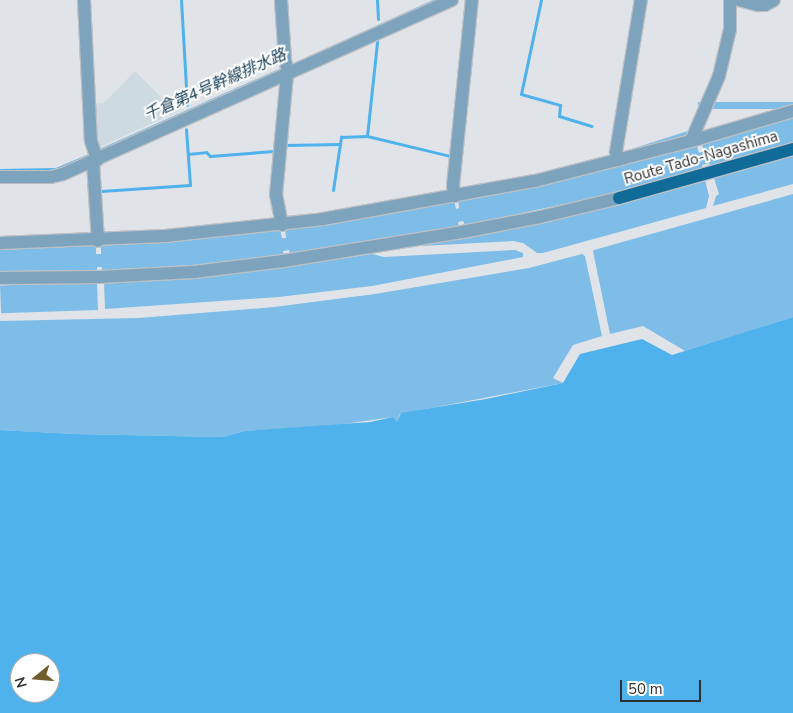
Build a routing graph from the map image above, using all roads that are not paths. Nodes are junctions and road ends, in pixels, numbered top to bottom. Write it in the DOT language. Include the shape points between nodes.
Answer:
graph roads {
  1 [pos="84,0"];
  2 [pos="281,0"];
  3 [pos="452,0"];
  4 [pos="472,0"];
  5 [pos="641,0"];
  6 [pos="730,0"];
  7 [pos="740,0"];
  8 [pos="774,0"];
  9 [pos="287,70"];
  10 [pos="793,111"];
  11 [pos="691,141"];
  12 [pos="793,149"];
  13 [pos="94,156"];
  14 [pos="619,160"];
  15 [pos="0,178"];
  16 [pos="455,196"];
  17 [pos="618,198"];
  18 [pos="282,225"];
  19 [pos="98,241"];
  20 [pos="0,243"];
  21 [pos="0,278"];
  1 -- 13 [label="street"];
  2 -- 9 [label="street"];
  3 -- 9 [label="street"];
  4 -- 16 [label="street" via="453,186"];
  5 -- 14 [label="street" via="616,152"];
  6 -- 11 [label="street" via="730,29 719,76"];
  7 -- 8 [label="street" via="758,5"];
  9 -- 13 [label="street"];
  9 -- 18 [label="street" via="276,195"];
  10 -- 11 [label="street"];
  11 -- 14 [label="street"];
  12 -- 17 [label="main road, Route Tado-Nagashima"];
  13 -- 15 [label="street" via="57,176"];
  13 -- 19 [label="street"];
  14 -- 16 [label="street"];
  16 -- 18 [label="street"];
  17 -- 21 [label="street" via="462,232 283,261 194,272"];
  18 -- 19 [label="street"];
  19 -- 20 [label="street"];
}
